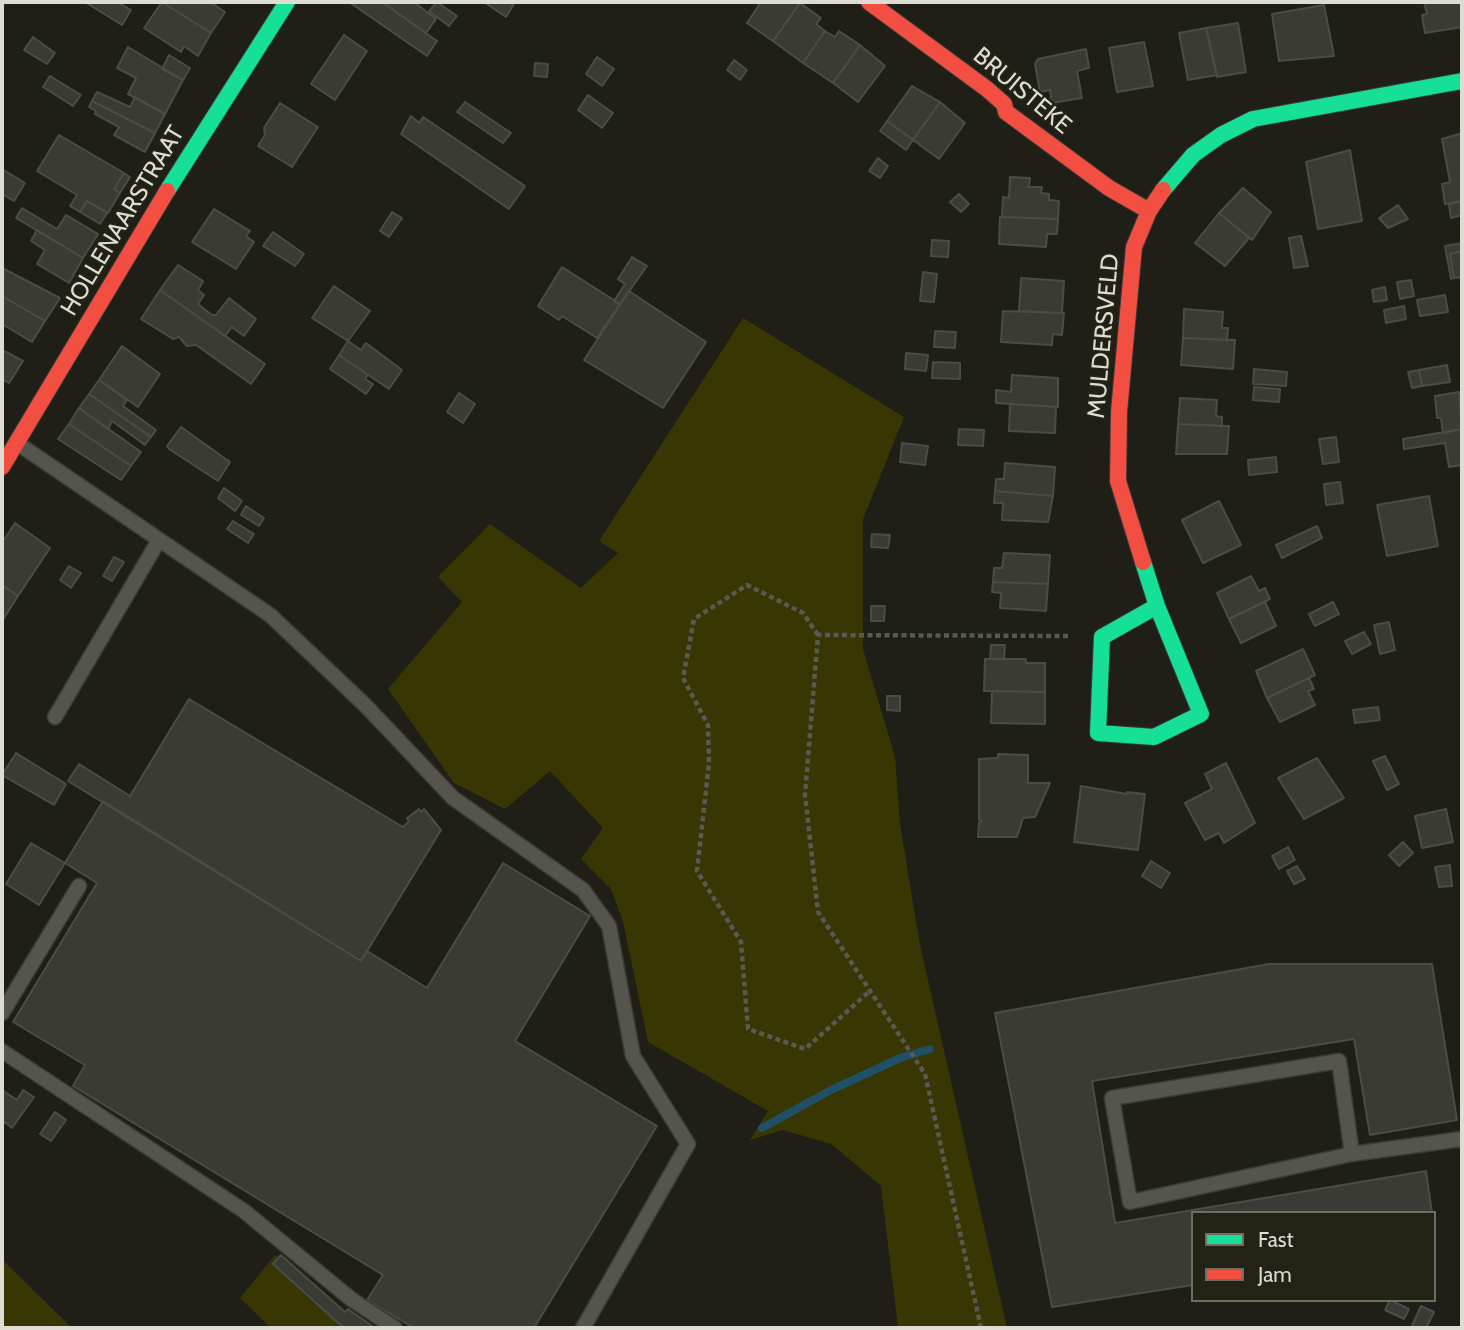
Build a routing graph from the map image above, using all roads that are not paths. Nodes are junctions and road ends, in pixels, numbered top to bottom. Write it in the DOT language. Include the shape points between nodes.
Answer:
graph roads {
  1 [pos="287,2"];
  2 [pos="869,2"];
  3 [pos="1462,81"];
  4 [pos="1149,211"];
  5 [pos="16,442"];
  6 [pos="2,467"];
  7 [pos="159,540"];
  8 [pos="1157,607"];
  9 [pos="55,717"];
  10 [pos="79,886"];
  11 [pos="2,1013"];
  12 [pos="2,1051"];
  13 [pos="1462,1139"];
  14 [pos="1352,1154"];
  15 [pos="395,1328"];
  16 [pos="583,1328"];
  1 -- 5 [label="street, HOLLENAARSTRAAT"];
  2 -- 4 [label="street, BRUISTEKE" via="987,89 1016,119 1109,188"];
  3 -- 4 [label="street, MULDERSVELD" via="1253,119 1193,155 1171,177"];
  4 -- 8 [label="street, MULDERSVELD" via="1134,247 1130,280 1118,481"];
  5 -- 6 [label="street, HOLLENAARSTRAAT"];
  5 -- 7 [label="lane"];
  7 -- 9 [label="lane"];
  7 -- 16 [label="lane" via="270,615 366,706 453,798 583,890 609,926 633,1056 688,1144"];
  8 -- 8 [label="street, MULDERSVELD" via="1202,715 1154,737 1098,733 1102,637"];
  10 -- 11 [label="lane"];
  12 -- 15 [label="lane" via="244,1211 351,1299"];
  13 -- 14 [label="lane"];
  14 -- 14 [label="lane" via="1339,1061 1112,1098 1130,1202"];
}
